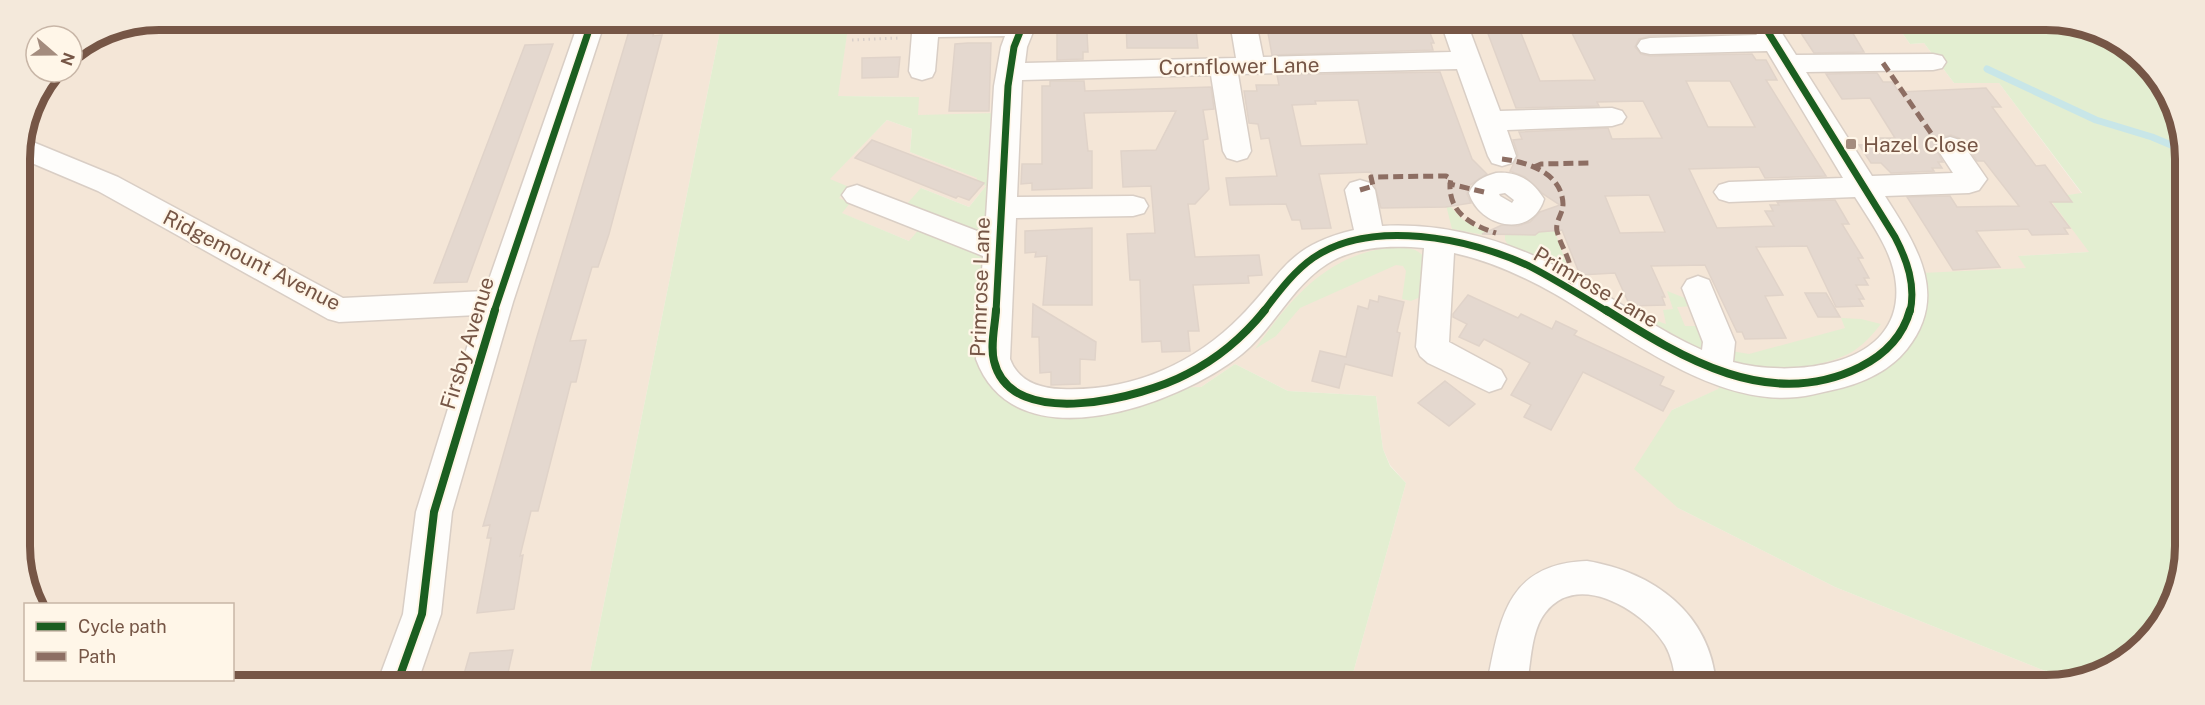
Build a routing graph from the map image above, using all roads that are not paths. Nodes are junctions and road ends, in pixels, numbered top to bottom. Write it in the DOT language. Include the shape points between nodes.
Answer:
graph roads {
  1 [pos="589,30"];
  2 [pos="926,30"];
  3 [pos="1021,30"];
  4 [pos="1242,30"];
  5 [pos="1456,30"];
  6 [pos="1776,44"];
  7 [pos="1650,46"];
  8 [pos="1467,60"];
  9 [pos="1933,62"];
  10 [pos="1237,67"];
  11 [pos="922,71"];
  12 [pos="1010,72"];
  13 [pos="1612,117"];
  14 [pos="1490,121"];
  15 [pos="1950,147"];
  16 [pos="30,151"];
  17 [pos="1237,151"];
  18 [pos="1502,156"];
  19 [pos="1864,187"];
  20 [pos="1360,190"];
  21 [pos="1729,192"];
  22 [pos="857,195"];
  23 [pos="1133,207"];
  24 [pos="1001,208"];
  25 [pos="1502,212"];
  26 [pos="1372,238"];
  27 [pos="1440,239"];
  28 [pos="998,247"];
  29 [pos="1491,251"];
  30 [pos="1698,288"];
  31 [pos="497,302"];
  32 [pos="1716,371"];
  33 [pos="1489,379"];
  34 [pos="400,675"];
  35 [pos="1508,675"];
  36 [pos="1695,675"];
  1 -- 31 [label="street, Firsby Avenue"];
  2 -- 11 [label="street"];
  3 -- 12 [label="street, Primrose Lane"];
  4 -- 10 [label="street"];
  5 -- 8 [label="street"];
  6 -- 7 [label="street"];
  6 -- 9 [label="street"];
  6 -- 19 [label="street, Primrose Lane"];
  8 -- 10 [label="street, Cornflower Lane"];
  8 -- 14 [label="street"];
  10 -- 12 [label="street, Cornflower Lane"];
  10 -- 17 [label="street"];
  12 -- 24 [label="street, Primrose Lane"];
  13 -- 14 [label="street"];
  14 -- 18 [label="street"];
  15 -- 19 [label="street" via="1971,179 1969,183"];
  16 -- 31 [label="street, Ridgemount Avenue" via="108,184 339,310"];
  19 -- 21 [label="street"];
  19 -- 32 [label="street, Primrose Lane" via="1901,249 1911,278 1911,306 1892,345 1867,364 1818,380 1768,383"];
  20 -- 26 [label="street"];
  22 -- 28 [label="street" via="983,245"];
  23 -- 24 [label="street"];
  24 -- 28 [label="street, Primrose Lane"];
  25 -- 29 [label="street"];
  26 -- 27 [label="street, Primrose Lane"];
  26 -- 28 [label="street, Primrose Lane" via="1345,244 1314,258 1291,278 1244,334 1190,374 1145,392 1077,403 1024,396 1011,389 995,366 992,340"];
  27 -- 29 [label="street, Primrose Lane"];
  27 -- 33 [label="street" via="1432,347"];
  29 -- 32 [label="street, Primrose Lane" via="1550,277 1654,341"];
  30 -- 32 [label="street" via="1719,342"];
  31 -- 34 [label="street, Firsby Avenue" via="434,512 422,614"];
  35 -- 36 [label="street" via="1518,633 1536,594 1569,579 1587,578 1628,589 1652,602 1682,637"];
}
